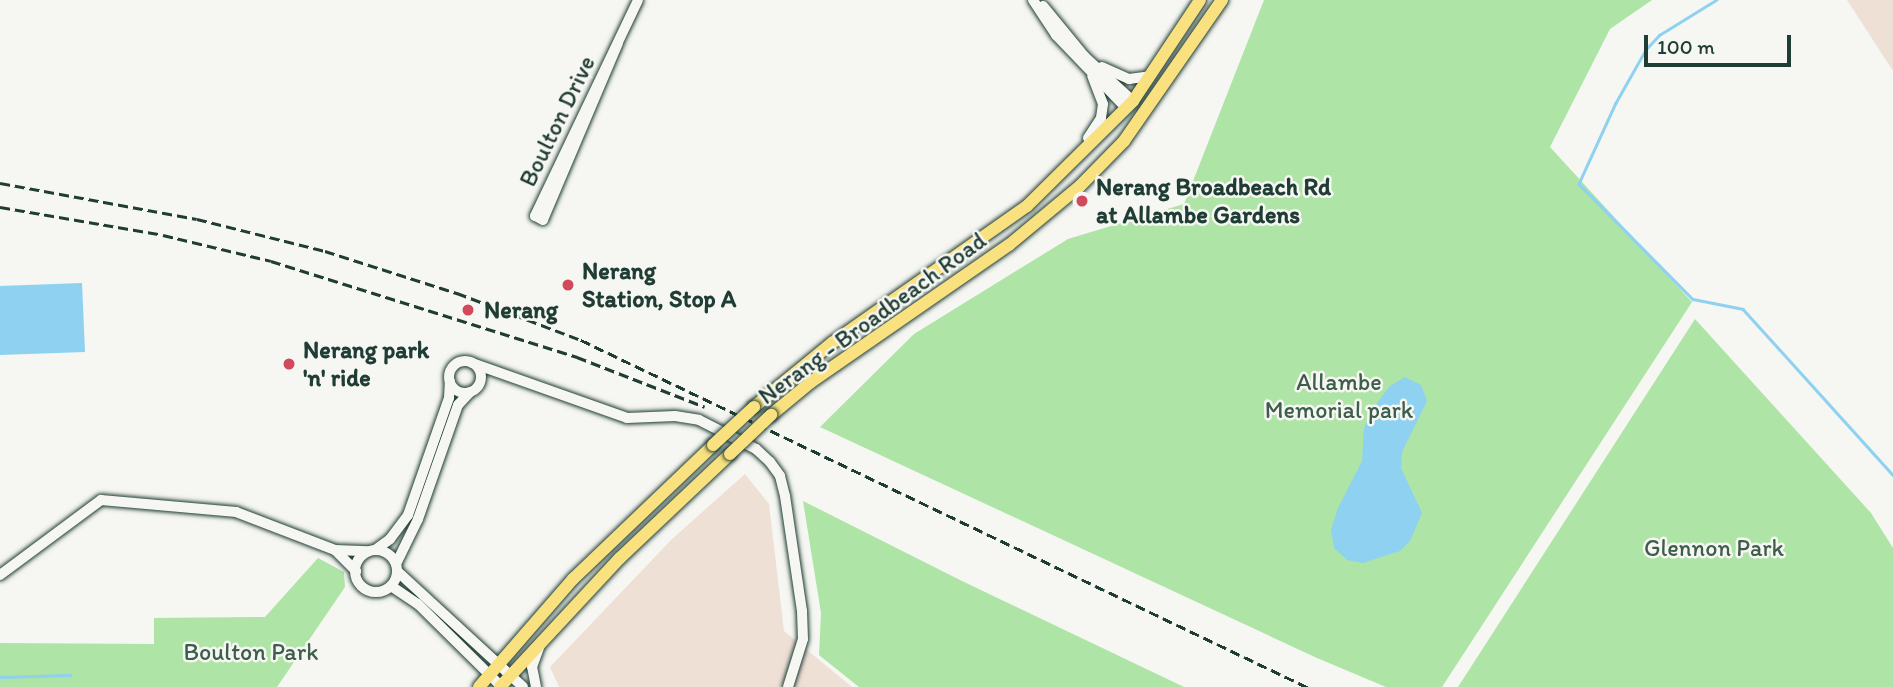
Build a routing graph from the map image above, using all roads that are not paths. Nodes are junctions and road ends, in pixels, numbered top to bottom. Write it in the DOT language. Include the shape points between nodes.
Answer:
graph roads {
  1 [pos="638,0"];
  2 [pos="1033,0"];
  3 [pos="1038,0"];
  4 [pos="1200,0"];
  5 [pos="1222,0"];
  6 [pos="1084,56"];
  7 [pos="1154,74"];
  8 [pos="1092,76"];
  9 [pos="1129,105"];
  10 [pos="1027,206"];
  11 [pos="539,218"];
  12 [pos="472,363"];
  13 [pos="516,380"];
  14 [pos="450,381"];
  15 [pos="474,389"];
  16 [pos="448,433"];
  17 [pos="428,455"];
  18 [pos="335,550"];
  19 [pos="372,551"];
  20 [pos="397,568"];
  21 [pos="356,572"];
  22 [pos="0,575"];
  23 [pos="391,586"];
  24 [pos="544,635"];
  25 [pos="499,663"];
  26 [pos="510,673"];
  27 [pos="489,675"];
  28 [pos="479,687"];
  29 [pos="501,687"];
  30 [pos="523,687"];
  31 [pos="536,687"];
  32 [pos="788,687"];
  1 -- 11 [label="street, Boulton Drive"];
  2 -- 8 [label="street"];
  3 -- 6 [label="street"];
  4 -- 7 [label="main road, Nerang - Broadbeach Road"];
  5 -- 24 [label="main road, Nerang - Broadbeach Road, bridge" via="1124,141 1080,186 1009,245 811,382 771,415"];
  6 -- 7 [label="street" via="1129,79"];
  6 -- 9 [label="street"];
  7 -- 9 [label="main road, Nerang - Broadbeach Road"];
  8 -- 9 [label="street"];
  8 -- 10 [label="street" via="1102,104 1101,118"];
  9 -- 10 [label="main road, Nerang - Broadbeach Road"];
  10 -- 25 [label="main road, Nerang - Broadbeach Road, bridge" via="822,351 754,407 573,579"];
  12 -- 13 [label="street"];
  12 -- 14 [label="street" via="455,364"];
  12 -- 15 [label="street" via="480,373"];
  13 -- 15 [label="street" via="494,379"];
  13 -- 32 [label="street" via="630,419 675,416 699,420 756,449 770,462 785,496 802,611 803,639"];
  14 -- 15 [label="street" via="458,391"];
  14 -- 17 [label="street" via="450,395"];
  15 -- 16 [label="street" via="458,403"];
  16 -- 17 [label="street"];
  16 -- 20 [label="street"];
  17 -- 19 [label="street" via="408,514 390,539"];
  18 -- 19 [label="street"];
  18 -- 21 [label="street"];
  18 -- 22 [label="street" via="236,512 101,500"];
  19 -- 20 [label="street" via="388,553"];
  19 -- 21 [label="street" via="359,558"];
  20 -- 23 [label="street"];
  20 -- 25 [label="street"];
  21 -- 23 [label="street" via="369,590"];
  23 -- 27 [label="street" via="418,604"];
  24 -- 26 [label="main road, Nerang - Broadbeach Road"];
  24 -- 31 [label="street" via="532,667"];
  25 -- 26 [label="street"];
  25 -- 27 [label="main road, Nerang - Broadbeach Road"];
  26 -- 29 [label="main road, Nerang - Broadbeach Road"];
  26 -- 30 [label="street"];
  27 -- 28 [label="main road, Nerang - Broadbeach Road"];
  27 -- 29 [label="street"];
}
